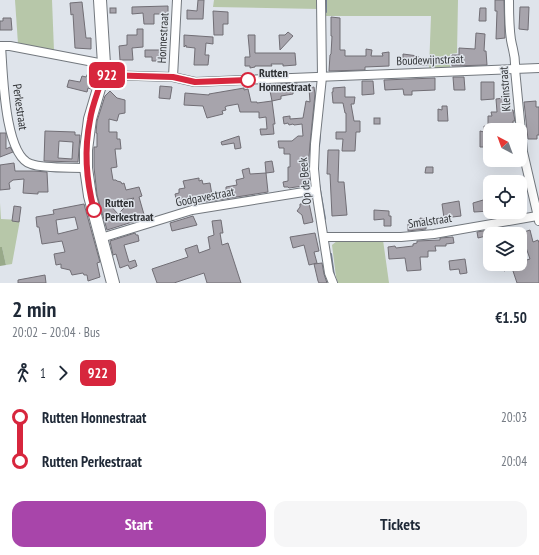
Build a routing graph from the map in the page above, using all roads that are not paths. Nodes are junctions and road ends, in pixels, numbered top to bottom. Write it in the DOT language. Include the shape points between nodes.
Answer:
graph roads {
  1 [pos="100,0"];
  2 [pos="177,0"];
  3 [pos="321,0"];
  4 [pos="509,1"];
  5 [pos="0,46"];
  6 [pos="539,68"];
  7 [pos="515,69"];
  8 [pos="104,70"];
  9 [pos="322,76"];
  10 [pos="173,77"];
  11 [pos="86,168"];
  12 [pos="316,190"];
  13 [pos="538,218"];
  14 [pos="324,237"];
  15 [pos="101,238"];
  16 [pos="114,283"];
  17 [pos="333,283"];
  1 -- 8 [label="street"];
  2 -- 10 [label="street, Honnestraat"];
  3 -- 9 [label="street"];
  4 -- 7 [label="street, Kleinstraat"];
  5 -- 8 [label="street, Perkestraat" via="10,46"];
  5 -- 11 [label="street, Perkestraat" via="7,116 13,140 22,160 41,166"];
  6 -- 7 [label="street, Boudewijnstraat"];
  7 -- 9 [label="street, Boudewijnstraat"];
  7 -- 13 [label="street, Kleinstraat" via="522,152"];
  8 -- 10 [label="street, Boudewijnstraat"];
  8 -- 11 [label="street" via="90,119"];
  9 -- 10 [label="street, Boudewijnstraat" via="195,82"];
  9 -- 12 [label="street, Op de Beek" via="314,150"];
  11 -- 15 [label="street"];
  12 -- 14 [label="street, Op de Beek"];
  12 -- 15 [label="street, Godgavestraat" via="192,210"];
  13 -- 14 [label="street, Smalstraat" via="401,237"];
  14 -- 17 [label="street, Op de Beek" via="329,273"];
  15 -- 16 [label="street"];
}
